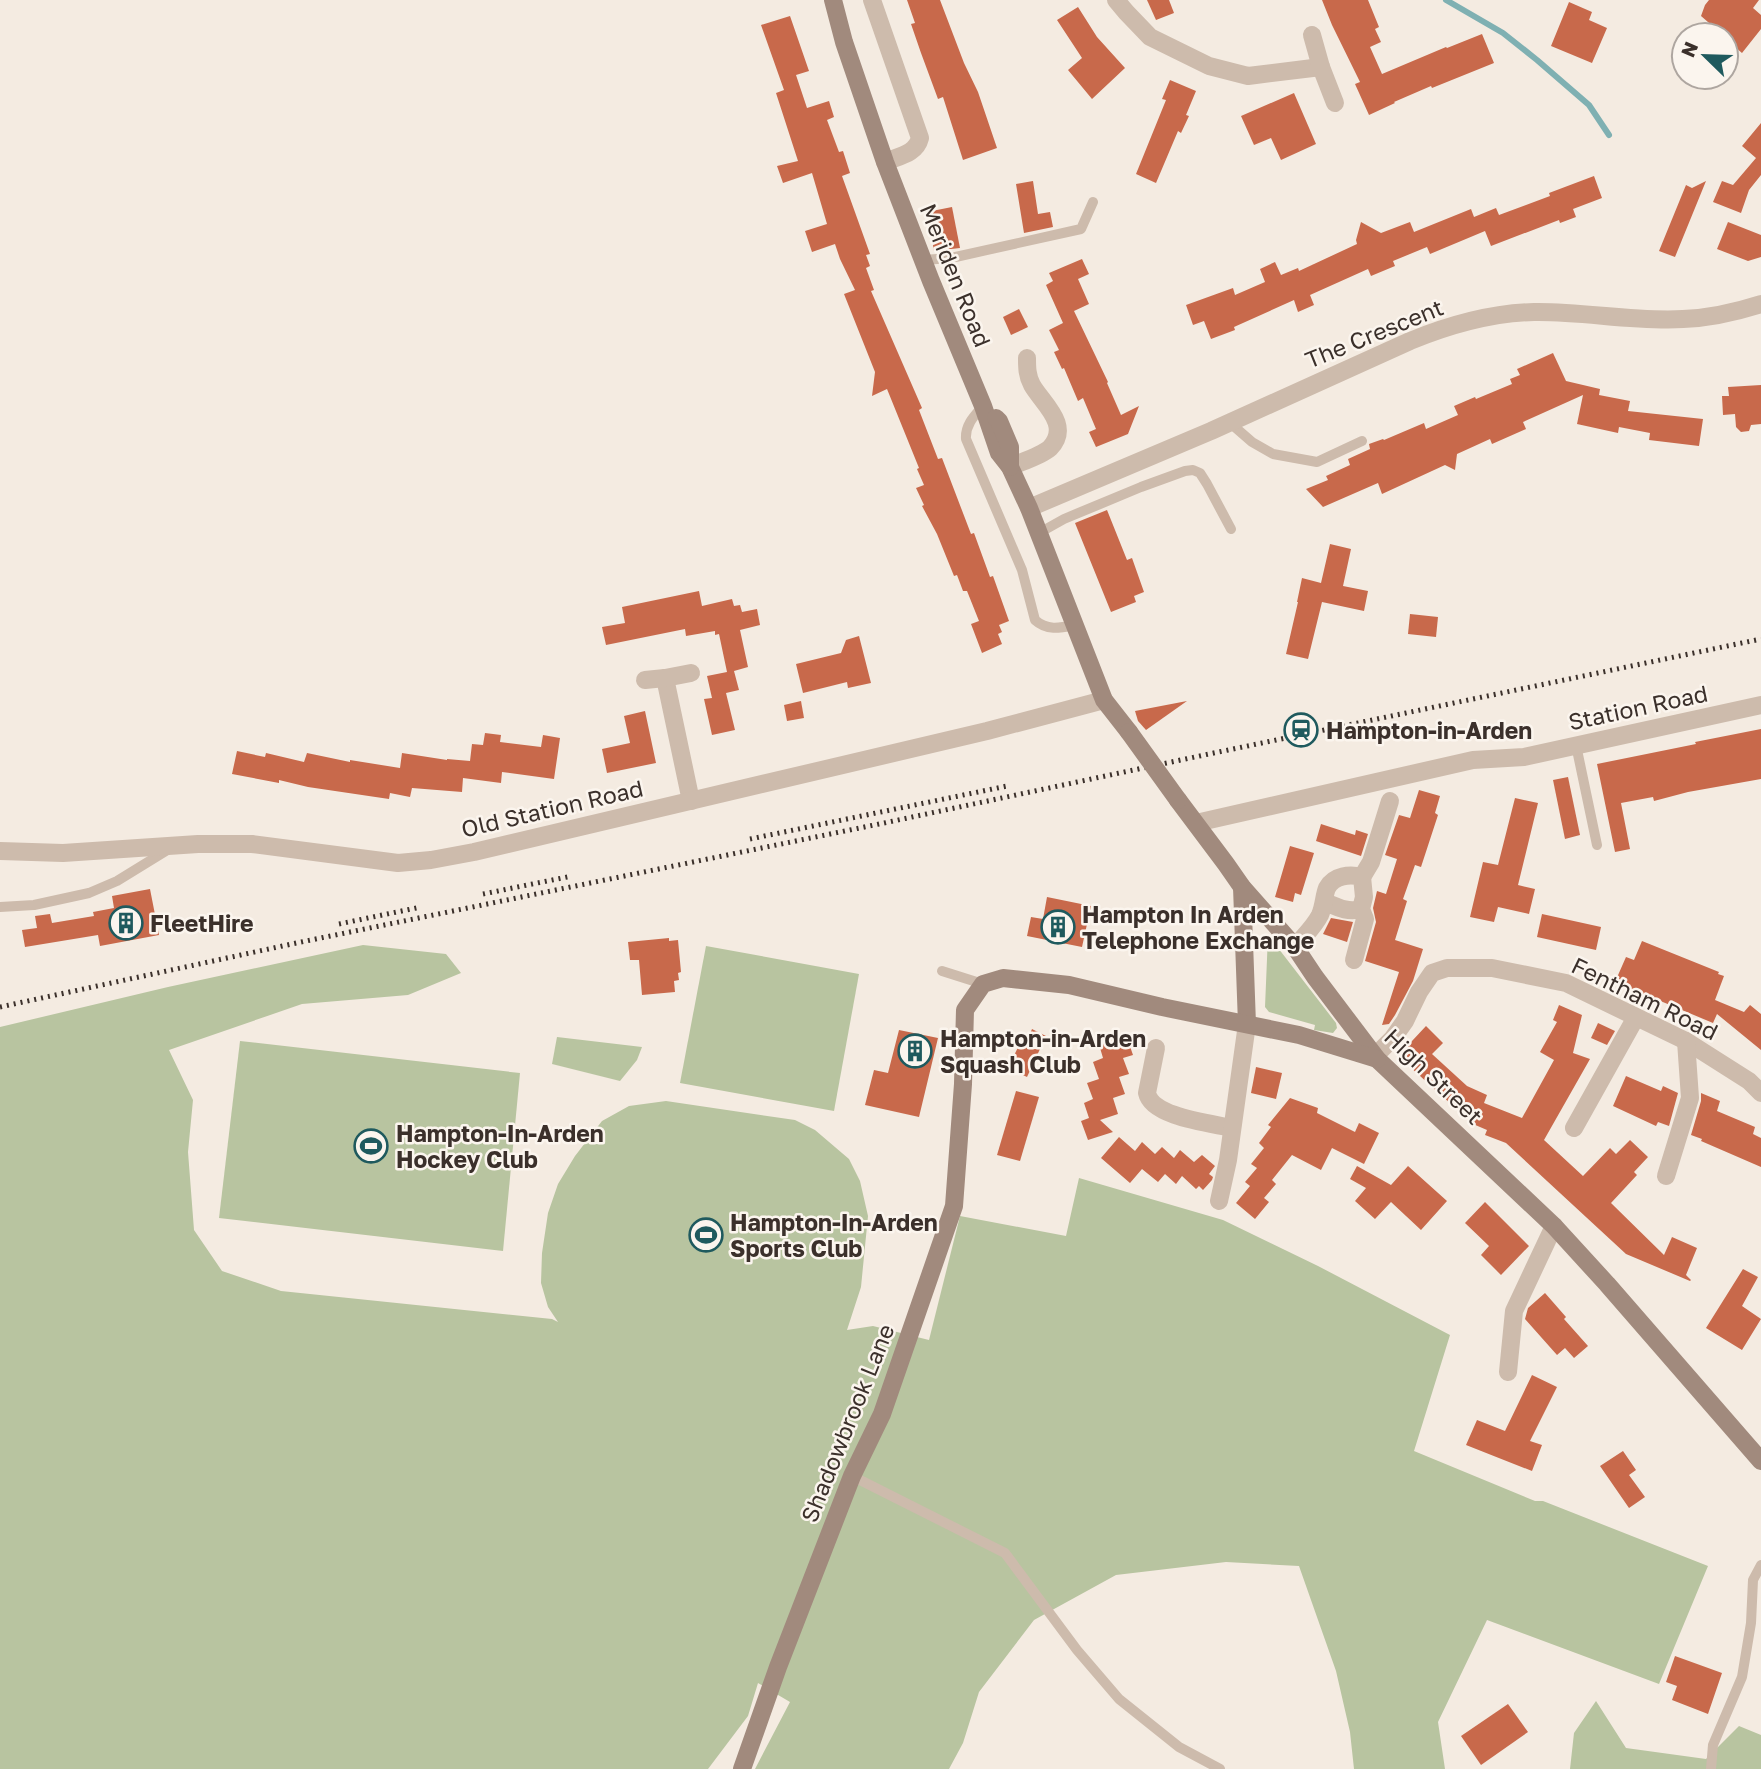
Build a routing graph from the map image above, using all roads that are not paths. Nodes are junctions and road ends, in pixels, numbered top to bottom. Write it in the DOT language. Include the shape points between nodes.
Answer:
graph roads {
  1 [pos="833,0"];
  2 [pos="872,0"];
  3 [pos="1116,0"];
  4 [pos="1312,35"];
  5 [pos="1321,67"];
  6 [pos="1335,103"];
  7 [pos="885,162"];
  8 [pos="1093,202"];
  9 [pos="923,260"];
  10 [pos="1761,304"];
  11 [pos="1027,358"];
  12 [pos="983,406"];
  13 [pos="1229,422"];
  14 [pos="1362,441"];
  15 [pos="1010,467"];
  16 [pos="1029,508"];
  17 [pos="1231,529"];
  18 [pos="1039,533"];
  19 [pos="1075,625"];
  20 [pos="691,673"];
  21 [pos="665,678"];
  22 [pos="645,680"];
  23 [pos="1104,700"];
  24 [pos="1761,705"];
  25 [pos="1576,745"];
  26 [pos="691,801"];
  27 [pos="1390,801"];
  28 [pos="1196,823"];
  29 [pos="174,845"];
  30 [pos="1597,845"];
  31 [pos="0,851"];
  32 [pos="1362,877"];
  33 [pos="1242,887"];
  34 [pos="1325,902"];
  35 [pos="0,907"];
  36 [pos="1361,909"];
  37 [pos="1295,947"];
  38 [pos="1354,960"];
  39 [pos="942,971"];
  40 [pos="983,984"];
  41 [pos="1636,1017"];
  42 [pos="1247,1024"];
  43 [pos="1686,1041"];
  44 [pos="1156,1048"];
  45 [pos="1376,1057"];
  46 [pos="1761,1093"];
  47 [pos="1232,1128"];
  48 [pos="1574,1128"];
  49 [pos="1666,1177"];
  50 [pos="1219,1201"];
  51 [pos="1554,1226"];
  52 [pos="1508,1372"];
  53 [pos="1761,1461"];
  54 [pos="852,1476"];
  55 [pos="1761,1565"];
  56 [pos="742,1769"];
  57 [pos="1220,1769"];
  58 [pos="1711,1769"];
  1 -- 7 [label="main road, Meriden Road"];
  2 -- 7 [label="street" via="920,138 911,152"];
  3 -- 5 [label="street" via="1150,37 1209,66 1248,76"];
  4 -- 5 [label="street"];
  5 -- 6 [label="street"];
  7 -- 9 [label="main road, Meriden Road"];
  8 -- 9 [label="lane" via="1081,229"];
  9 -- 12 [label="main road, Meriden Road"];
  10 -- 13 [label="street, The Crescent" via="1684,319 1558,312 1476,318 1430,332"];
  11 -- 15 [label="street" via="1031,383 1048,404 1057,431 1048,449"];
  12 -- 15 [label="main road, Meriden Road" via="999,453"];
  12 -- 19 [label="lane" via="972,419 966,439 1022,570 1035,620 1048,628"];
  13 -- 14 [label="lane" via="1273,454 1317,462"];
  13 -- 16 [label="street, The Crescent"];
  15 -- 16 [label="main road, Meriden Road"];
  16 -- 18 [label="main road, Meriden Road"];
  17 -- 18 [label="lane" via="1200,473 1193,470 1140,487"];
  18 -- 19 [label="main road, Meriden Road"];
  19 -- 23 [label="main road, Meriden Road"];
  20 -- 21 [label="street"];
  21 -- 22 [label="street"];
  21 -- 26 [label="street"];
  23 -- 26 [label="street, Old Station Road"];
  23 -- 28 [label="main road, High Street, bridge"];
  24 -- 25 [label="street, Station Road"];
  25 -- 28 [label="street, Station Road" via="1524,757 1473,760"];
  25 -- 30 [label="lane"];
  26 -- 29 [label="street, Old Station Road" via="474,852 398,863 252,844"];
  27 -- 32 [label="street"];
  28 -- 33 [label="main road, High Street"];
  29 -- 31 [label="street, Old Station Road" via="62,853"];
  29 -- 35 [label="lane" via="89,893"];
  32 -- 34 [label="street" via="1348,874 1335,880 1327,887"];
  32 -- 36 [label="street"];
  33 -- 37 [label="main road, High Street"];
  33 -- 42 [label="main road"];
  34 -- 36 [label="street" via="1345,910"];
  34 -- 37 [label="street"];
  36 -- 38 [label="street" via="1365,919"];
  37 -- 45 [label="main road, High Street"];
  39 -- 40 [label="lane"];
  40 -- 42 [label="main road" via="1003,978 1069,985"];
  40 -- 54 [label="main road, Shadowbrook Lane" via="965,1010 954,1206 882,1414"];
  41 -- 43 [label="street, Fentham Road"];
  41 -- 45 [label="street, Fentham Road" via="1566,983 1492,968 1447,968 1432,973 1405,1021"];
  41 -- 48 [label="street"];
  42 -- 45 [label="main road"];
  42 -- 47 [label="street"];
  43 -- 46 [label="street, Fentham Road"];
  43 -- 49 [label="street" via="1690,1098"];
  44 -- 47 [label="street" via="1146,1093 1153,1106"];
  45 -- 51 [label="main road, High Street"];
  47 -- 50 [label="street"];
  51 -- 52 [label="street" via="1514,1311"];
  51 -- 53 [label="main road, High Street"];
  54 -- 56 [label="main road, Shadowbrook Lane"];
  54 -- 57 [label="lane" via="1005,1553 1119,1699 1180,1747"];
  55 -- 58 [label="lane" via="1753,1580 1742,1677 1713,1745"];
}
